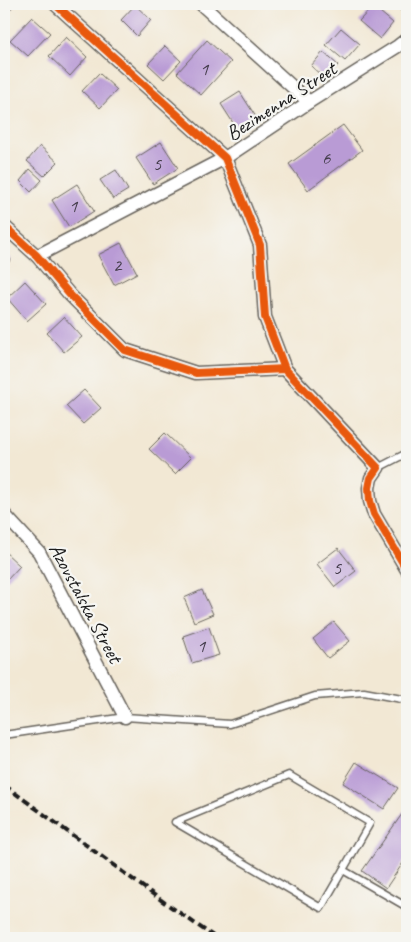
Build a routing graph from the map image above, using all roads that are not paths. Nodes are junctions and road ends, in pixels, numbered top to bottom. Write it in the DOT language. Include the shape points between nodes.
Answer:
graph roads {
  1 [pos="55,4"];
  2 [pos="201,4"];
  3 [pos="402,43"];
  4 [pos="407,56"];
  5 [pos="309,102"];
  6 [pos="225,158"];
  7 [pos="4,226"];
  8 [pos="37,256"];
  9 [pos="285,369"];
  10 [pos="407,453"];
  11 [pos="378,468"];
  12 [pos="4,514"];
  13 [pos="407,570"];
  14 [pos="407,700"];
  15 [pos="125,717"];
  16 [pos="4,735"];
  17 [pos="343,870"];
  18 [pos="407,907"];
  1 -- 6 [label="street"];
  2 -- 5 [label="street"];
  3 -- 4 [label="street"];
  3 -- 5 [label="street, Bezimenna Street"];
  5 -- 6 [label="street, Bezimenna Street"];
  6 -- 8 [label="street, Bezimenna Street"];
  6 -- 9 [label="street" via="260,245 265,317"];
  7 -- 8 [label="street"];
  8 -- 9 [label="street" via="70,295 125,350 196,373"];
  9 -- 11 [label="street"];
  10 -- 11 [label="lane"];
  11 -- 13 [label="street" via="371,478 370,501 374,514"];
  12 -- 15 [label="street, Azovstalska Street" via="39,552"];
  14 -- 15 [label="lane" via="364,692 315,696 230,724"];
  15 -- 16 [label="lane"];
  17 -- 17 [label="lane" via="321,908 175,822 290,775 370,823"];
  17 -- 18 [label="lane"];
}
